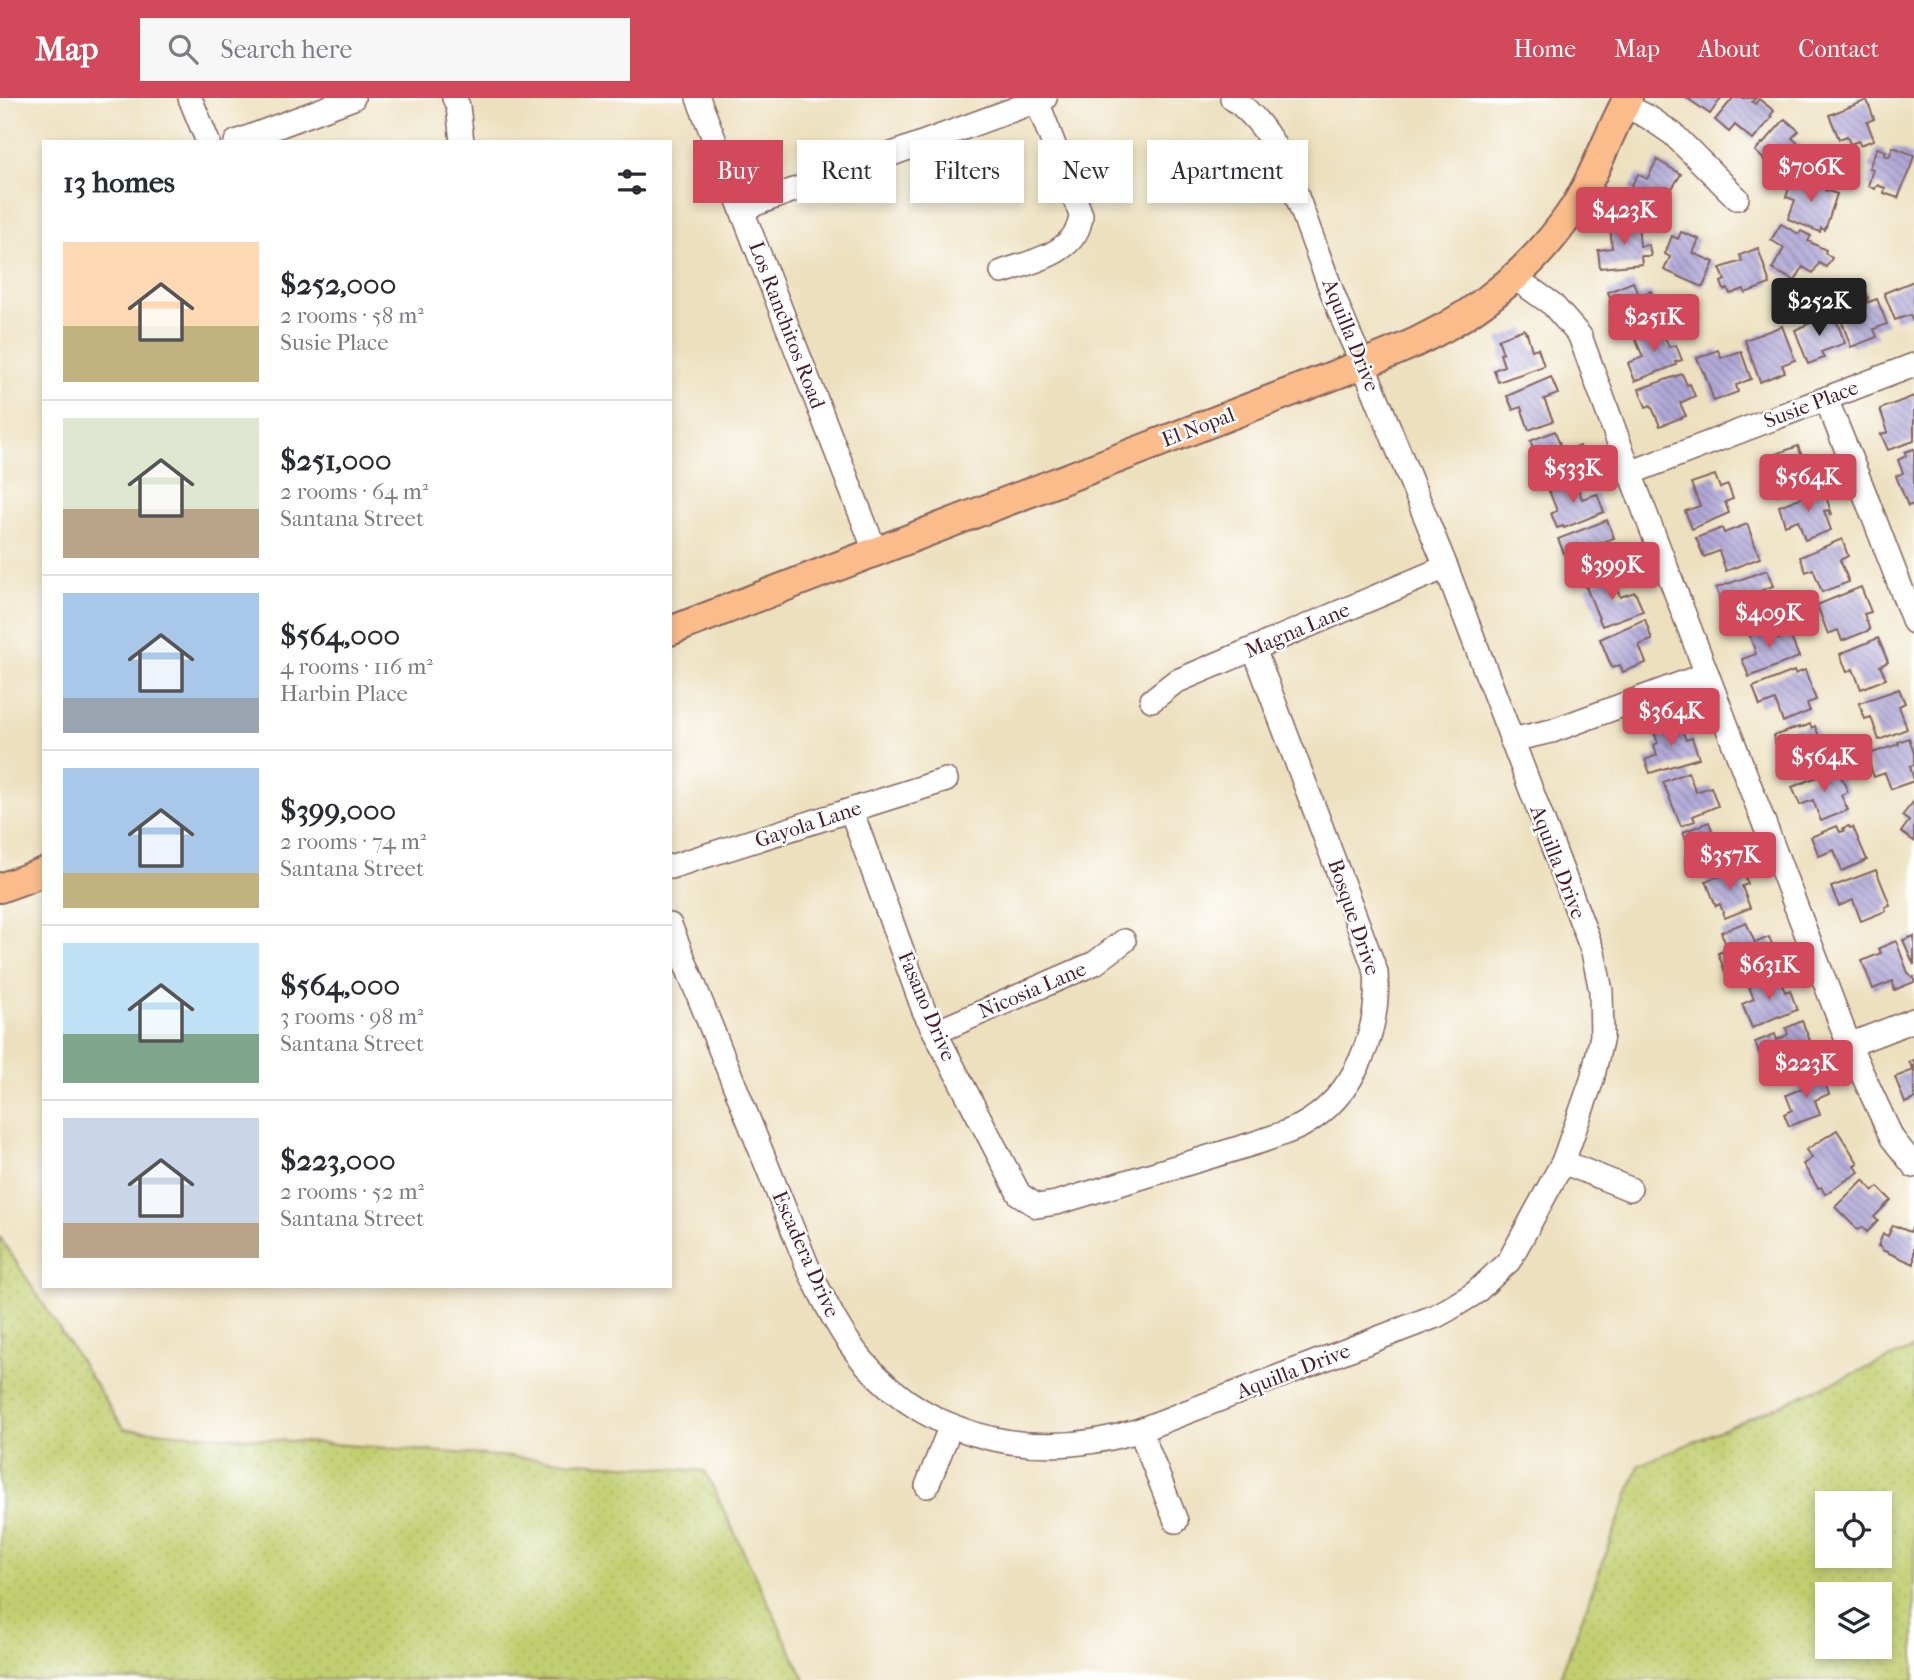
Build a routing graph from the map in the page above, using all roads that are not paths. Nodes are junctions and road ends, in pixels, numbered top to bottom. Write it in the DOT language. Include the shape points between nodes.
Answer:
graph roads {
  1 [pos="190,98"];
  2 [pos="353,98"];
  3 [pos="454,98"];
  4 [pos="698,98"];
  5 [pos="1232,98"];
  6 [pos="1041,99"];
  7 [pos="1626,102"];
  8 [pos="207,140"];
  9 [pos="241,140"];
  10 [pos="462,140"];
  11 [pos="1737,198"];
  12 [pos="742,209"];
  13 [pos="1002,272"];
  14 [pos="1515,278"];
  15 [pos="1363,364"];
  16 [pos="1914,365"];
  17 [pos="1826,400"];
  18 [pos="1630,473"];
  19 [pos="876,553"];
  20 [pos="1446,567"];
  21 [pos="1914,622"];
  22 [pos="672,630"];
  23 [pos="1254,649"];
  24 [pos="1707,674"];
  25 [pos="1152,700"];
  26 [pos="1511,740"];
  27 [pos="946,780"];
  28 [pos="851,810"];
  29 [pos="672,866"];
  30 [pos="42,873"];
  31 [pos="0,888"];
  32 [pos="672,930"];
  33 [pos="1124,941"];
  34 [pos="1914,1020"];
  35 [pos="936,1032"];
  36 [pos="1849,1045"];
  37 [pos="1563,1162"];
  38 [pos="1914,1166"];
  39 [pos="1630,1189"];
  40 [pos="1019,1194"];
  41 [pos="951,1425"];
  42 [pos="1140,1430"];
  43 [pos="927,1486"];
  44 [pos="1176,1521"];
  1 -- 8 [label="street"];
  2 -- 9 [label="street"];
  3 -- 10 [label="street"];
  4 -- 12 [label="street, Los Ranchitos Road"];
  5 -- 15 [label="street, Aquilla Drive" via="1261,125 1280,156"];
  6 -- 12 [label="street"];
  6 -- 13 [label="street" via="1081,215 1080,228 1060,250"];
  7 -- 11 [label="street" via="1673,134"];
  7 -- 14 [label="main road, El Nopal" via="1574,208"];
  12 -- 19 [label="street, Los Ranchitos Road"];
  14 -- 15 [label="main road, El Nopal" via="1457,320"];
  14 -- 18 [label="street" via="1552,304 1580,336"];
  15 -- 19 [label="main road, El Nopal"];
  15 -- 20 [label="street, Aquilla Drive"];
  16 -- 17 [label="street, Susie Place"];
  17 -- 18 [label="street, Susie Place"];
  17 -- 21 [label="street"];
  18 -- 24 [label="street"];
  19 -- 22 [label="main road, El Nopal"];
  20 -- 23 [label="street, Magna Lane"];
  20 -- 26 [label="street, Aquilla Drive"];
  23 -- 25 [label="street, Magna Lane" via="1175,682"];
  23 -- 40 [label="street, Bosque Drive" via="1376,972 1375,1017 1362,1059 1342,1090 1300,1127 1056,1203 1037,1206"];
  24 -- 26 [label="street" via="1552,731"];
  24 -- 36 [label="street"];
  26 -- 37 [label="street, Aquilla Drive" via="1593,952 1601,991 1598,1058"];
  27 -- 28 [label="street, Gayola Lane"];
  28 -- 29 [label="street, Gayola Lane"];
  28 -- 35 [label="street, Fasano Drive" via="924,1011"];
  30 -- 31 [label="main road"];
  32 -- 41 [label="street, Escadera Drive" via="830,1312 882,1381"];
  33 -- 35 [label="street, Nicosia Lane" via="1095,963"];
  34 -- 36 [label="street"];
  35 -- 40 [label="street, Fasano Drive"];
  36 -- 38 [label="street" via="1892,1138"];
  37 -- 39 [label="street"];
  37 -- 42 [label="street, Aquilla Drive" via="1509,1262 1463,1302"];
  41 -- 42 [label="street, Escadera Drive" via="997,1440 1045,1446 1093,1443"];
  41 -- 43 [label="street"];
  42 -- 44 [label="street"];
}
